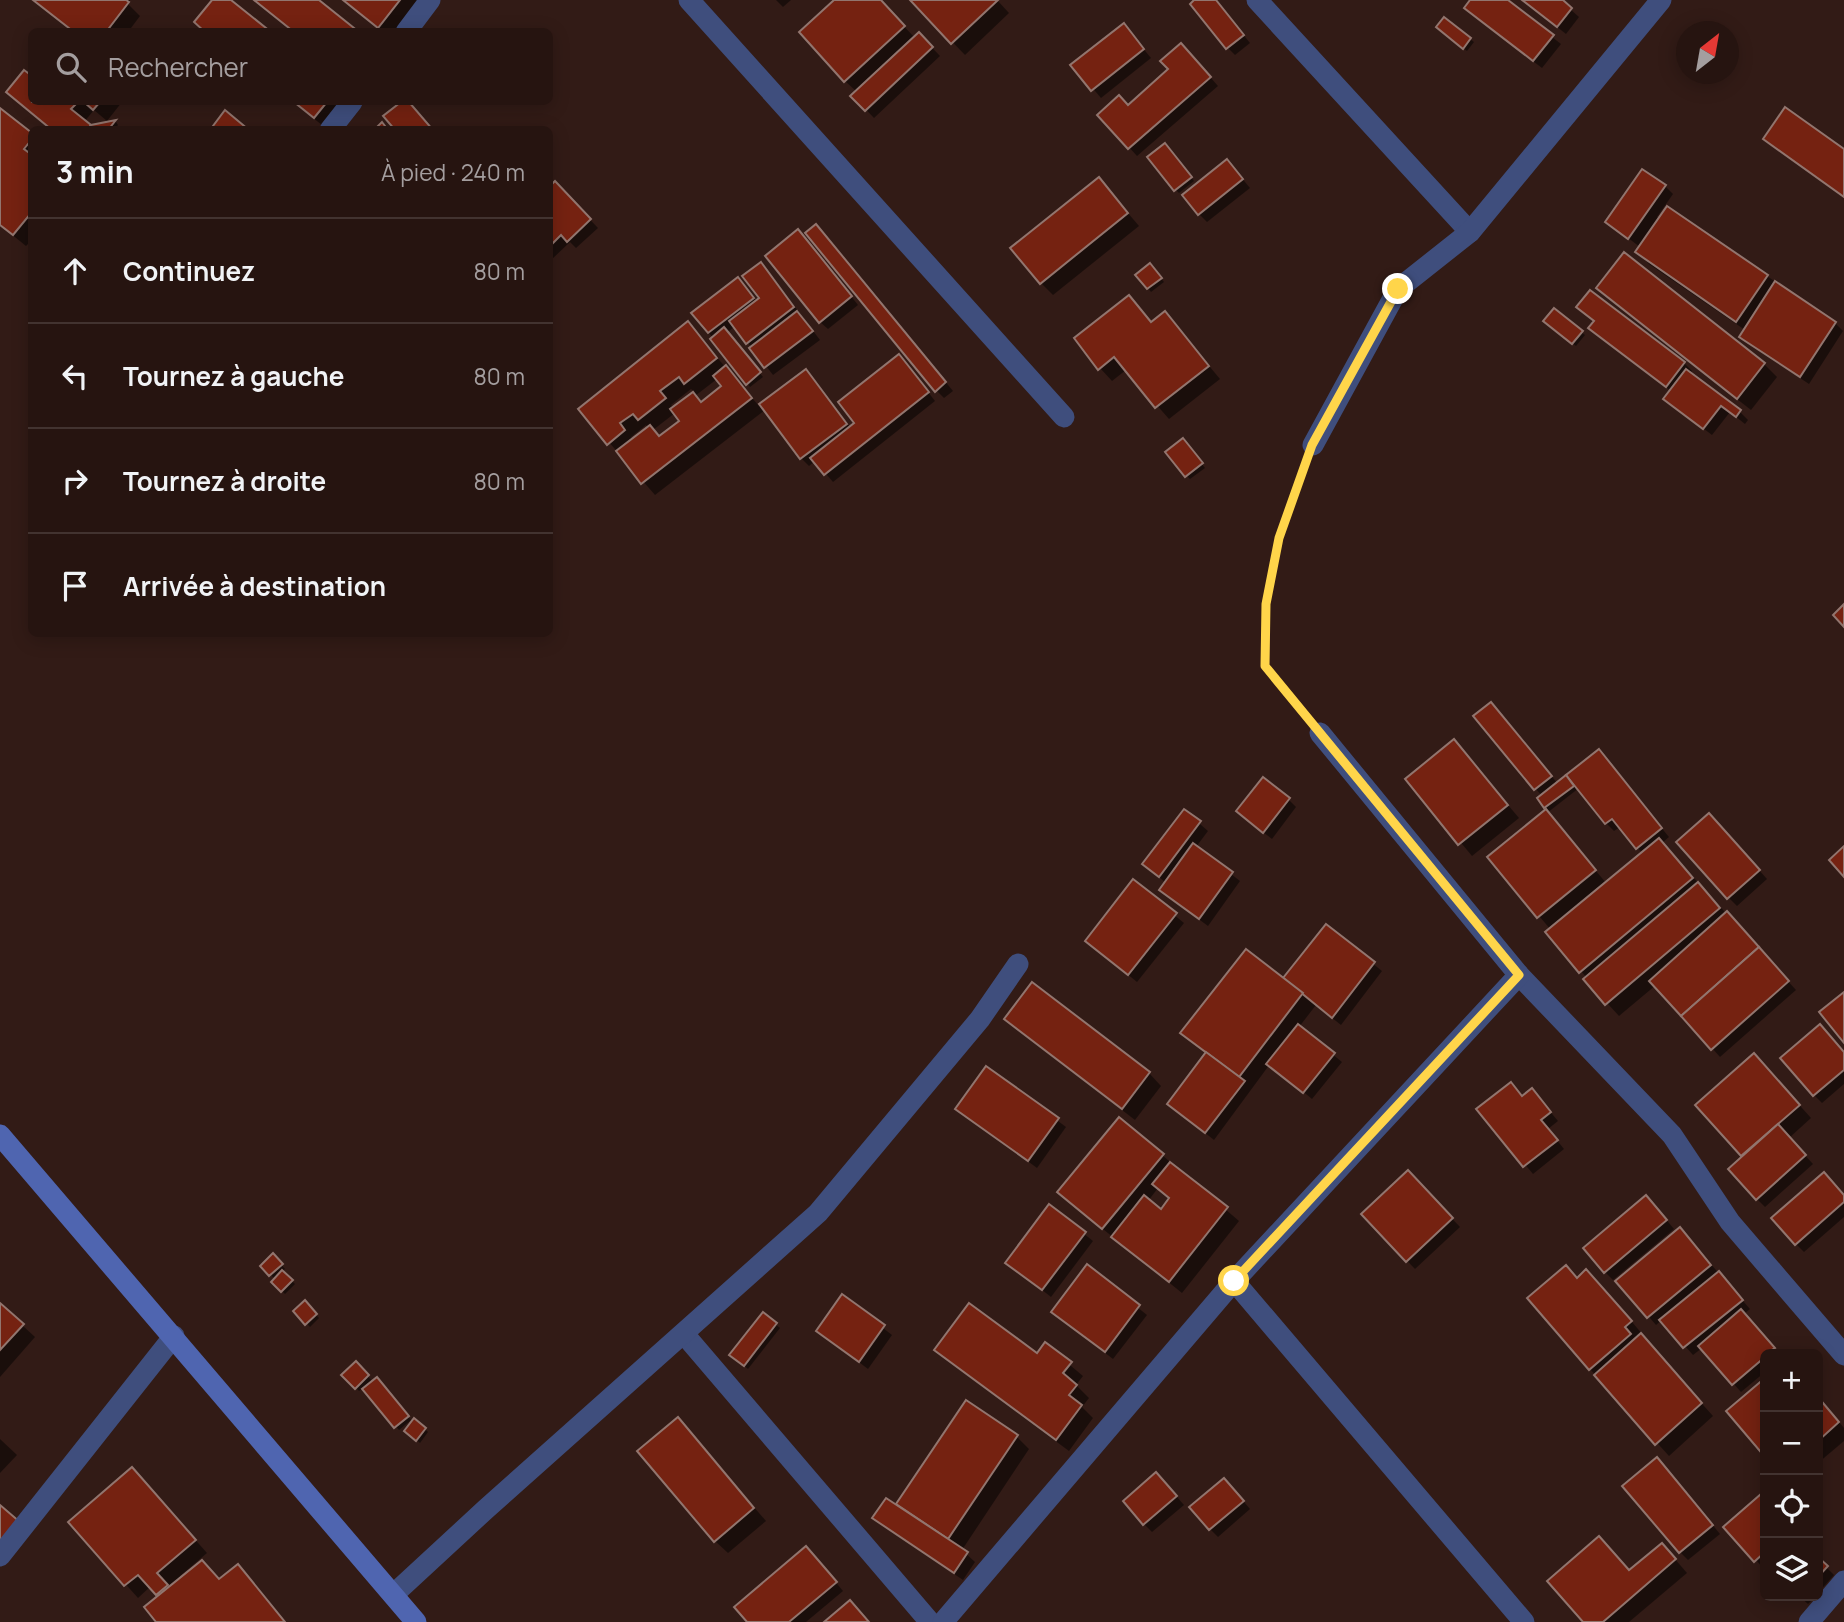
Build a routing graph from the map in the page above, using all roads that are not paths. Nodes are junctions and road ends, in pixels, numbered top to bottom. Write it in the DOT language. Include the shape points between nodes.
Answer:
graph roads {
  1 [pos="430,0"];
  2 [pos="689,0"];
  3 [pos="1257,0"];
  4 [pos="1661,0"];
  5 [pos="409,28"];
  6 [pos="350,105"];
  7 [pos="333,126"];
  8 [pos="1469,232"];
  9 [pos="1064,417"];
  10 [pos="1312,445"];
  11 [pos="1320,733"];
  12 [pos="1018,964"];
  13 [pos="1519,975"];
  14 [pos="0,1135"];
  15 [pos="1234,1281"];
  16 [pos="684,1334"];
  17 [pos="174,1336"];
  18 [pos="1844,1355"];
  19 [pos="0,1556"];
  20 [pos="1844,1581"];
  21 [pos="394,1594"];
  22 [pos="416,1622"];
  23 [pos="930,1622"];
  24 [pos="943,1622"];
  25 [pos="1524,1622"];
  26 [pos="1809,1622"];
  1 -- 5 [label="street"];
  2 -- 9 [label="street"];
  3 -- 8 [label="street"];
  4 -- 8 [label="street"];
  6 -- 7 [label="street"];
  8 -- 10 [label="street" via="1398,289"];
  11 -- 13 [label="street"];
  12 -- 16 [label="street" via="980,1019 818,1213"];
  13 -- 15 [label="street"];
  13 -- 18 [label="street" via="1672,1135 1730,1222"];
  14 -- 17 [label="street"];
  15 -- 24 [label="street"];
  15 -- 25 [label="street"];
  16 -- 21 [label="street"];
  16 -- 23 [label="street"];
  17 -- 19 [label="street"];
  17 -- 21 [label="street"];
  20 -- 26 [label="street"];
  21 -- 22 [label="street"];
}
